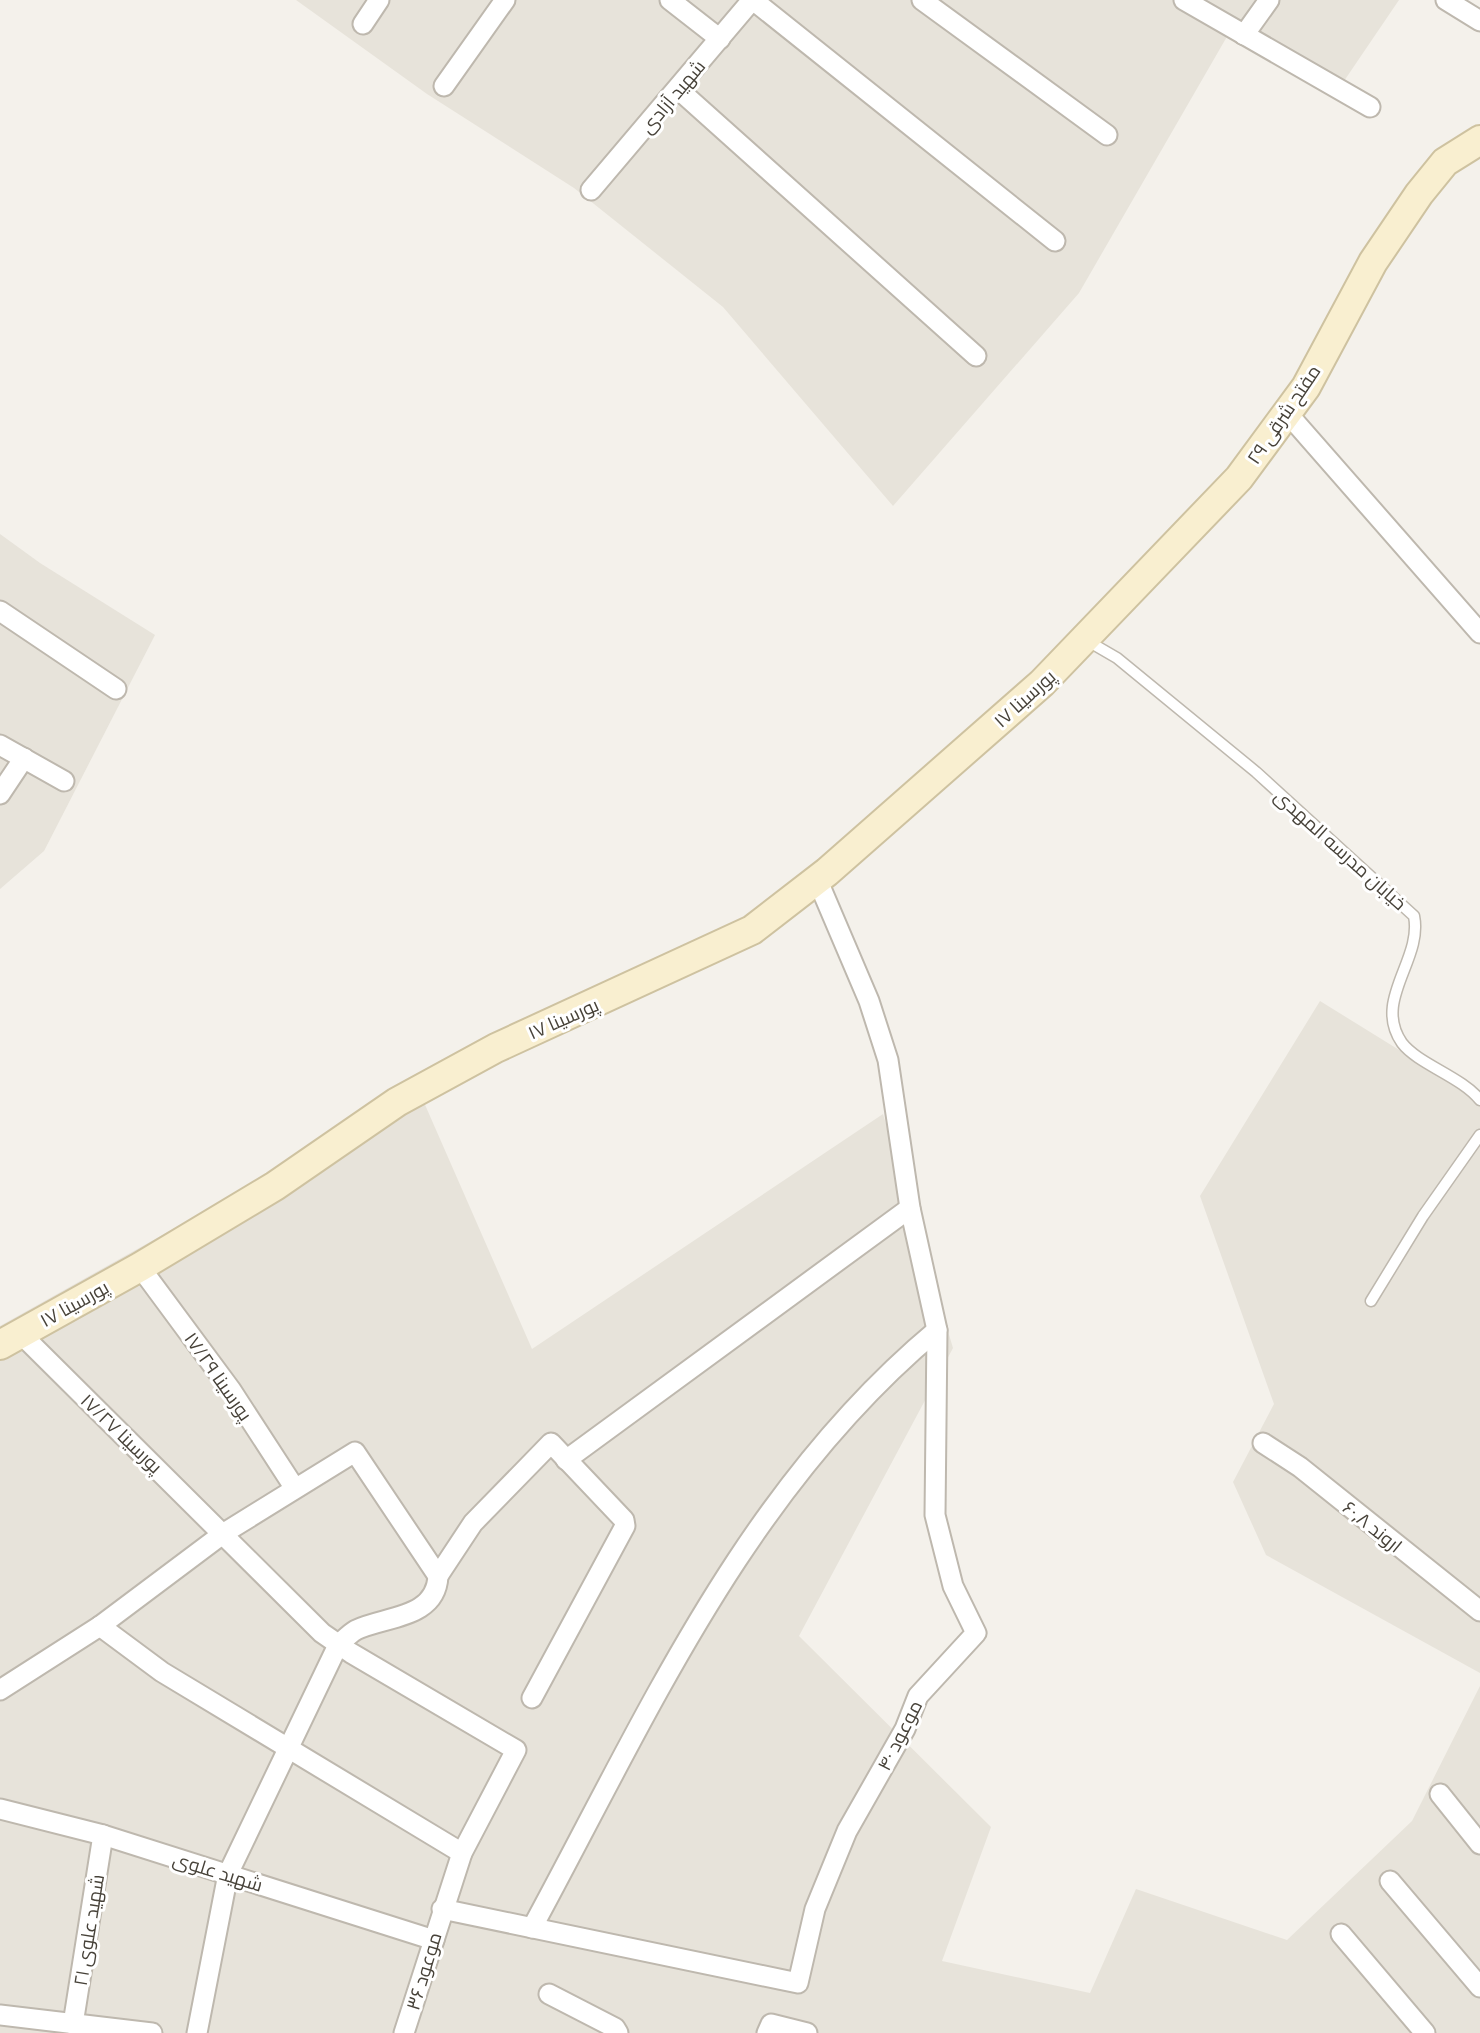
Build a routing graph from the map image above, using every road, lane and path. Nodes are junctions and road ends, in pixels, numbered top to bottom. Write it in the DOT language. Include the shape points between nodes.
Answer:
graph roads {
  1 [pos="379,0"];
  2 [pos="505,0"];
  3 [pos="670,0"];
  4 [pos="753,0"];
  5 [pos="922,0"];
  6 [pos="1184,0"];
  7 [pos="1269,0"];
  8 [pos="1446,0"];
  9 [pos="1480,21"];
  10 [pos="363,24"];
  11 [pos="1244,35"];
  12 [pos="720,39"];
  13 [pos="444,86"];
  14 [pos="678,89"];
  15 [pos="1370,107"];
  16 [pos="1107,135"];
  17 [pos="1480,140"];
  18 [pos="591,190"];
  19 [pos="1055,241"];
  20 [pos="976,356"];
  21 [pos="1288,414"];
  22 [pos="0,611"];
  23 [pos="1480,633"];
  24 [pos="1086,640"];
  25 [pos="116,689"];
  26 [pos="0,746"];
  27 [pos="23,758"];
  28 [pos="65,781"];
  29 [pos="0,794"];
  30 [pos="817,879"];
  31 [pos="1480,1100"];
  32 [pos="1480,1135"];
  33 [pos="910,1208"];
  34 [pos="140,1267"];
  35 [pos="1371,1301"];
  36 [pos="937,1330"];
  37 [pos="10,1339"];
  38 [pos="1263,1443"];
  39 [pos="566,1460"];
  40 [pos="294,1487"];
  41 [pos="224,1533"];
  42 [pos="438,1576"];
  43 [pos="1480,1611"];
  44 [pos="100,1626"];
  45 [pos="338,1645"];
  46 [pos="0,1690"];
  47 [pos="532,1698"];
  48 [pos="516,1750"];
  49 [pos="289,1751"];
  50 [pos="1440,1794"];
  51 [pos="0,1809"];
  52 [pos="103,1835"];
  53 [pos="1480,1844"];
  54 [pos="462,1853"];
  55 [pos="228,1874"];
  56 [pos="1390,1881"];
  57 [pos="442,1909"];
  58 [pos="532,1928"];
  59 [pos="1341,1934"];
  60 [pos="434,1940"];
  61 [pos="1480,1987"];
  62 [pos="549,1994"];
  63 [pos="0,2015"];
  64 [pos="73,2024"];
  65 [pos="769,2028"];
  66 [pos="152,2033"];
  67 [pos="197,2033"];
  68 [pos="404,2033"];
  69 [pos="618,2033"];
  70 [pos="807,2033"];
  71 [pos="1425,2033"];
  1 -- 10 [label="street"];
  2 -- 13 [label="street"];
  3 -- 12 [label="street"];
  4 -- 12 [label="street, شهید آزادی"];
  4 -- 19 [label="street"];
  5 -- 16 [label="street"];
  6 -- 11 [label="street"];
  7 -- 11 [label="street"];
  8 -- 9 [label="street"];
  11 -- 15 [label="street"];
  12 -- 14 [label="street, شهید آزادی"];
  14 -- 18 [label="street, شهید آزادی"];
  14 -- 20 [label="street"];
  17 -- 21 [label="street, مفتح شرقی ۲۹" via="1445,162 1419,194 1373,262"];
  21 -- 23 [label="street"];
  21 -- 24 [label="street, مفتح شرقی ۲۹" via="1239,478"];
  22 -- 25 [label="street"];
  24 -- 30 [label="street, پورسینا ۱۷"];
  24 -- 31 [label="lane, خیابان مدرسه المهدی" via="1117,659 1256,772 1415,916 1418,933 1392,1001 1391,1020 1403,1045"];
  26 -- 27 [label="street"];
  27 -- 28 [label="street"];
  27 -- 29 [label="street"];
  30 -- 33 [label="street" via="864,989 888,1060"];
  30 -- 34 [label="street, پورسینا ۱۷" via="752,930 496,1048 397,1102 275,1186"];
  32 -- 35 [label="lane"];
  33 -- 36 [label="street"];
  33 -- 39 [label="street"];
  34 -- 37 [label="street, پورسینا ۱۷"];
  34 -- 40 [label="street, پورسینا ۱۷/۲۹" via="231,1390"];
  36 -- 58 [label="street" via="889,1370 849,1415 782,1495 725,1574 646,1711"];
  36 -- 58 [label="street, موعود ۴۰" via="935,1515 953,1586 976,1633 918,1696 905,1728 846,1831 815,1909 798,1983"];
  37 -- 41 [label="street, پورسینا ۱۷/۲۷"];
  38 -- 43 [label="street, اروند ۶۰٫۸" via="1300,1467"];
  39 -- 42 [label="street" via="549,1444 473,1523"];
  39 -- 47 [label="street" via="625,1526"];
  40 -- 41 [label="street"];
  40 -- 42 [label="street" via="355,1452"];
  41 -- 44 [label="street"];
  41 -- 45 [label="street, پورسینا ۱۷/۲۷"];
  42 -- 45 [label="street" via="437,1586 419,1611 354,1631"];
  44 -- 46 [label="street"];
  44 -- 49 [label="street" via="162,1672"];
  45 -- 48 [label="street, پورسینا ۱۷/۲۷"];
  45 -- 49 [label="street"];
  48 -- 54 [label="street, موعود ۳۶"];
  49 -- 54 [label="street"];
  49 -- 55 [label="street"];
  50 -- 53 [label="street"];
  51 -- 52 [label="street, شهید علوی"];
  52 -- 55 [label="street, شهید علوی"];
  52 -- 64 [label="street, شهید علوی ۲۱"];
  54 -- 57 [label="street, موعود ۳۶"];
  55 -- 60 [label="street, شهید علوی"];
  55 -- 67 [label="street"];
  56 -- 61 [label="street"];
  57 -- 58 [label="street"];
  57 -- 60 [label="street, موعود ۳۶"];
  59 -- 71 [label="street"];
  60 -- 68 [label="street, موعود ۳۶"];
  62 -- 69 [label="street"];
  63 -- 64 [label="street"];
  64 -- 66 [label="street"];
  65 -- 70 [label="street"];
}
